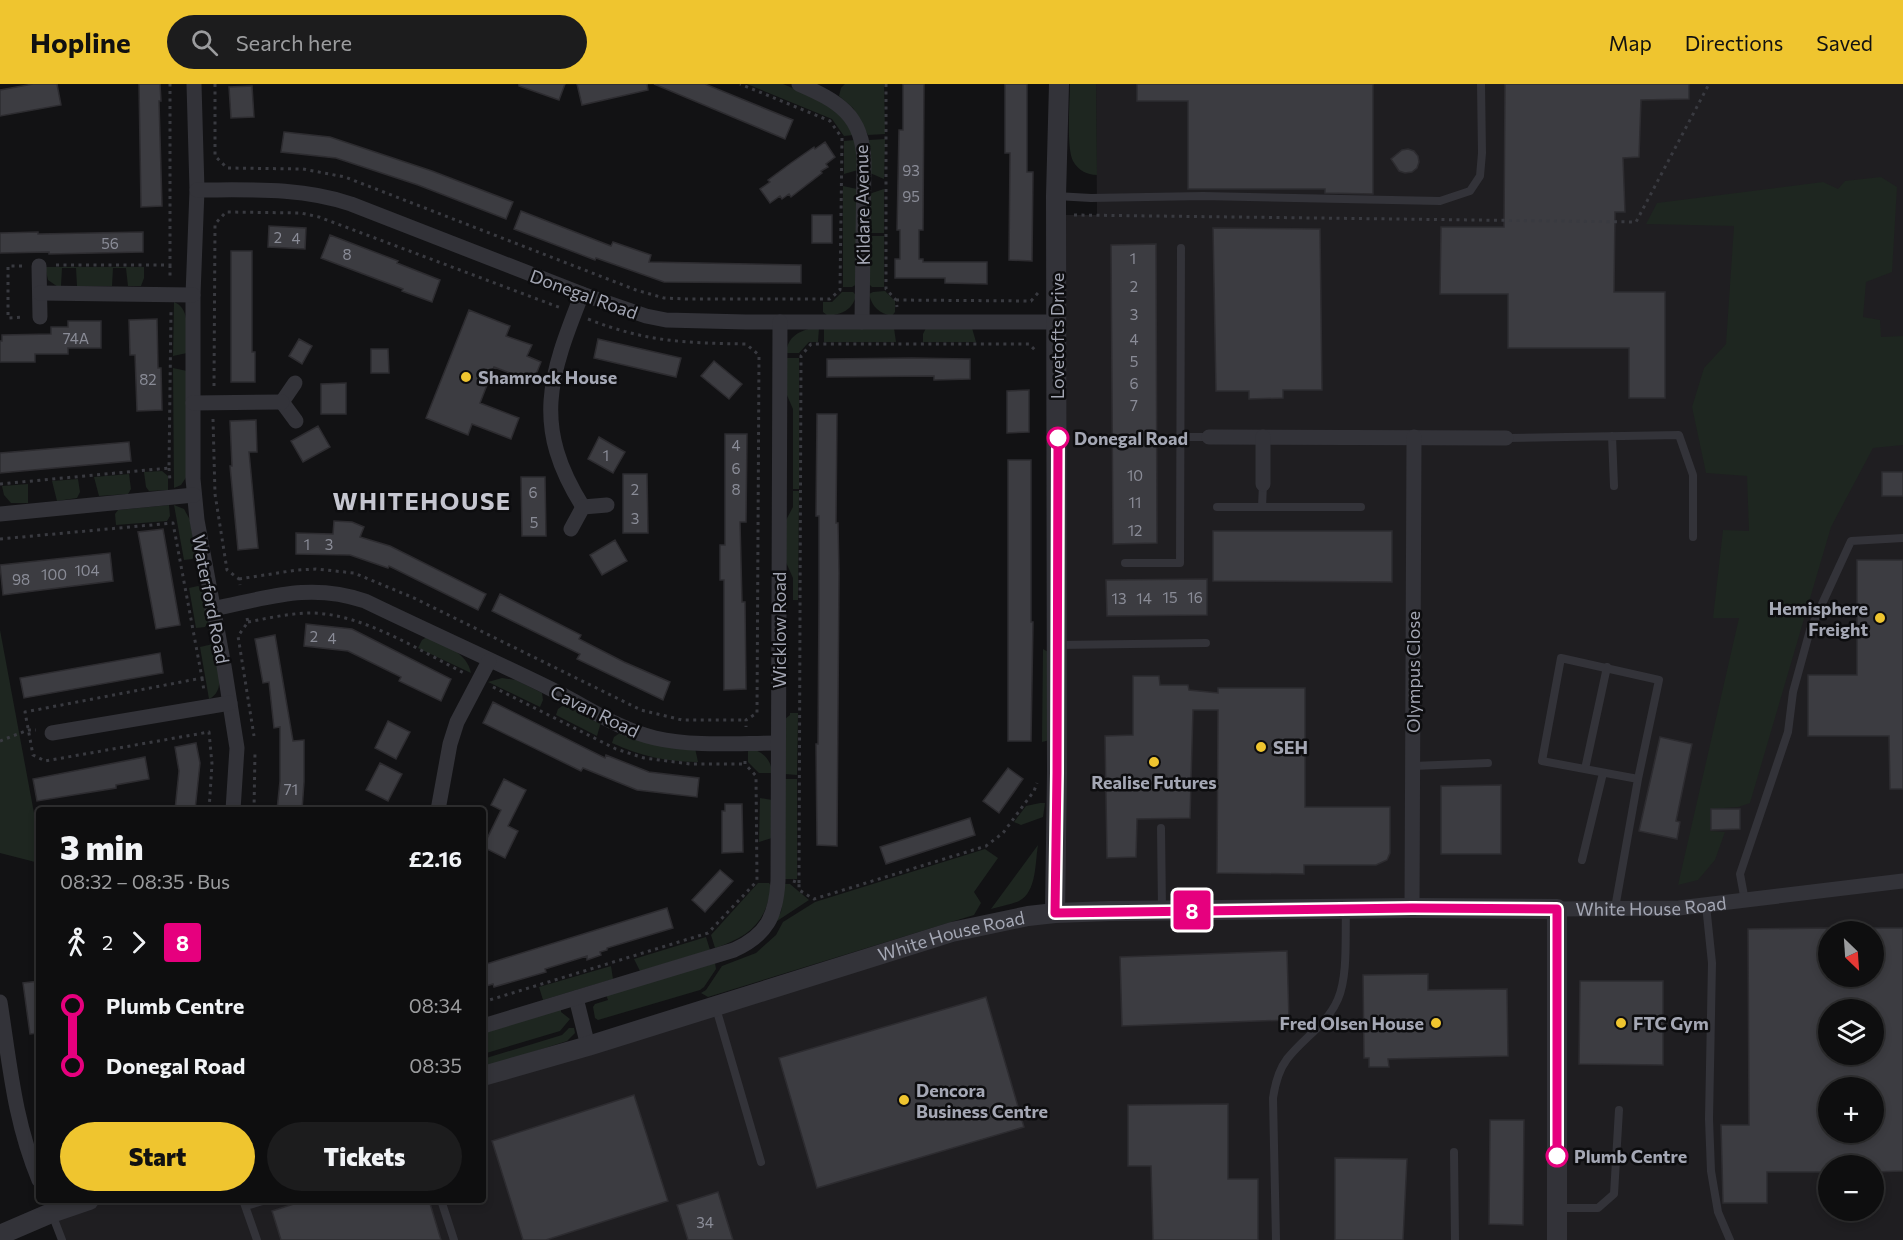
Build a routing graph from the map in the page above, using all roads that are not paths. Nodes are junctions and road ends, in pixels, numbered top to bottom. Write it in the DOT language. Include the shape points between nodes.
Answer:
graph roads {
  1 [pos="194,84"];
  2 [pos="799,84"];
  3 [pos="1059,84"];
  4 [pos="1481,84"];
  5 [pos="197,190"];
  6 [pos="1056,196"];
  7 [pos="1181,248"];
  8 [pos="39,266"];
  9 [pos="40,293"];
  10 [pos="582,294"];
  11 [pos="193,295"];
  12 [pos="40,317"];
  13 [pos="780,322"];
  14 [pos="862,322"];
  15 [pos="1058,322"];
  16 [pos="296,382"];
  17 [pos="282,402"];
  18 [pos="193,403"];
  19 [pos="296,421"];
  20 [pos="1612,436"];
  21 [pos="1180,437"];
  22 [pos="1209,437"];
  23 [pos="1263,437"];
  24 [pos="1414,437"];
  25 [pos="1506,438"];
  26 [pos="1263,484"];
  27 [pos="1614,486"];
  28 [pos="194,495"];
  29 [pos="607,505"];
  30 [pos="583,507"];
  31 [pos="1217,507"];
  32 [pos="1262,507"];
  33 [pos="1361,507"];
  34 [pos="0,514"];
  35 [pos="571,529"];
  36 [pos="1692,537"];
  37 [pos="1903,538"];
  38 [pos="1125,563"];
  39 [pos="212,609"];
  40 [pos="1206,643"];
  41 [pos="1058,645"];
  42 [pos="489,661"];
  43 [pos="1607,668"];
  44 [pos="230,703"];
  45 [pos="52,734"];
  46 [pos="778,743"];
  47 [pos="1488,763"];
  48 [pos="1413,766"];
  49 [pos="1585,769"];
  50 [pos="1603,773"];
  51 [pos="1638,779"];
  52 [pos="233,807"];
  53 [pos="439,807"];
  54 [pos="1161,828"];
  55 [pos="1582,860"];
  56 [pos="1903,881"];
  57 [pos="1745,901"];
  58 [pos="1706,905"];
  59 [pos="1412,908"];
  60 [pos="1615,908"];
  61 [pos="1346,909"];
  62 [pos="1557,909"];
  63 [pos="1162,910"];
  64 [pos="1055,913"];
  65 [pos="576,998"];
  66 [pos="0,1002"];
  67 [pos="715,1006"];
  68 [pos="486,1025"];
  69 [pos="3,1046"];
  70 [pos="588,1046"];
  71 [pos="486,1075"];
  72 [pos="1619,1110"];
  73 [pos="1454,1152"];
  74 [pos="761,1162"];
  75 [pos="36,1172"];
  76 [pos="75,1203"];
  77 [pos="244,1203"];
  78 [pos="442,1203"];
  79 [pos="51,1208"];
  80 [pos="1557,1208"];
  81 [pos="0,1235"];
  82 [pos="62,1240"];
  83 [pos="257,1240"];
  84 [pos="454,1240"];
  85 [pos="1276,1240"];
  86 [pos="1455,1240"];
  87 [pos="1557,1240"];
  88 [pos="1730,1240"];
  1 -- 5 [label="street, Waterford Road"];
  2 -- 14 [label="street, Kildare Avenue" via="841,106 863,143"];
  3 -- 6 [label="street, Lovetofts Drive"];
  4 -- 6 [label="lane" via="1480,176 1470,191 1440,201"];
  5 -- 10 [label="street, Donegal Road" via="289,191 325,196"];
  5 -- 11 [label="street, Waterford Road"];
  6 -- 15 [label="street, Lovetofts Drive"];
  7 -- 21 [label="lane"];
  8 -- 9 [label="street"];
  9 -- 11 [label="street"];
  9 -- 12 [label="street"];
  10 -- 13 [label="street, Donegal Road" via="666,320"];
  10 -- 30 [label="street" via="555,369 551,418 556,455"];
  11 -- 18 [label="street, Waterford Road"];
  13 -- 14 [label="street, Donegal Road"];
  13 -- 46 [label="street, Wicklow Road"];
  14 -- 15 [label="street, Donegal Road"];
  15 -- 41 [label="street, Lovetofts Drive"];
  16 -- 17 [label="street"];
  17 -- 18 [label="street"];
  17 -- 19 [label="street"];
  18 -- 28 [label="street, Waterford Road"];
  20 -- 25 [label="lane"];
  20 -- 27 [label="lane"];
  20 -- 36 [label="lane" via="1679,435 1693,475"];
  21 -- 22 [label="lane"];
  21 -- 38 [label="lane" via="1180,563"];
  22 -- 23 [label="street"];
  23 -- 24 [label="street"];
  23 -- 26 [label="street"];
  24 -- 25 [label="street"];
  24 -- 48 [label="street, Olympus Close"];
  26 -- 32 [label="lane"];
  28 -- 34 [label="street"];
  28 -- 39 [label="street, Waterford Road"];
  29 -- 30 [label="street"];
  30 -- 35 [label="street"];
  31 -- 32 [label="lane"];
  32 -- 33 [label="lane"];
  37 -- 57 [label="lane" via="1851,541 1810,630 1793,692 1788,732 1740,874"];
  39 -- 42 [label="street, Cavan Road" via="292,592 328,591 365,601"];
  39 -- 44 [label="street, Waterford Road"];
  40 -- 41 [label="lane"];
  41 -- 64 [label="street, Lovetofts Drive"];
  42 -- 46 [label="street, Cavan Road" via="640,734 675,742"];
  42 -- 53 [label="street" via="457,722"];
  43 -- 49 [label="lane"];
  43 -- 49 [label="lane" via="1561,658 1542,761"];
  43 -- 51 [label="lane" via="1659,680"];
  44 -- 45 [label="street"];
  44 -- 52 [label="street, Waterford Road" via="237,748"];
  46 -- 65 [label="street, Wicklow Road" via="778,881 771,920 753,940 734,950"];
  47 -- 48 [label="lane"];
  48 -- 59 [label="street, Olympus Close"];
  49 -- 50 [label="lane"];
  50 -- 51 [label="lane"];
  50 -- 55 [label="lane"];
  51 -- 60 [label="lane"];
  54 -- 63 [label="lane"];
  56 -- 57 [label="street, White House Road"];
  57 -- 58 [label="street, White House Road"];
  58 -- 60 [label="street, White House Road"];
  58 -- 88 [label="lane" via="1712,963 1711,1171 1718,1212"];
  59 -- 61 [label="street, White House Road"];
  59 -- 62 [label="street, White House Road"];
  60 -- 62 [label="street, White House Road"];
  61 -- 63 [label="street, White House Road"];
  61 -- 85 [label="lane" via="1343,983 1338,999 1317,1030 1287,1059 1276,1078"];
  62 -- 80 [label="street"];
  63 -- 64 [label="street, White House Road"];
  64 -- 67 [label="street, White House Road" via="952,932"];
  65 -- 68 [label="street"];
  65 -- 70 [label="street"];
  66 -- 69 [label="street"];
  67 -- 70 [label="street, White House Road"];
  67 -- 74 [label="lane"];
  69 -- 75 [label="street" via="16,1110"];
  70 -- 71 [label="street, White House Road"];
  72 -- 80 [label="lane" via="1614,1194 1598,1208"];
  73 -- 86 [label="lane"];
  76 -- 79 [label="street"];
  77 -- 83 [label="lane"];
  78 -- 84 [label="lane"];
  79 -- 81 [label="street"];
  79 -- 82 [label="lane"];
  80 -- 87 [label="street"];
}
